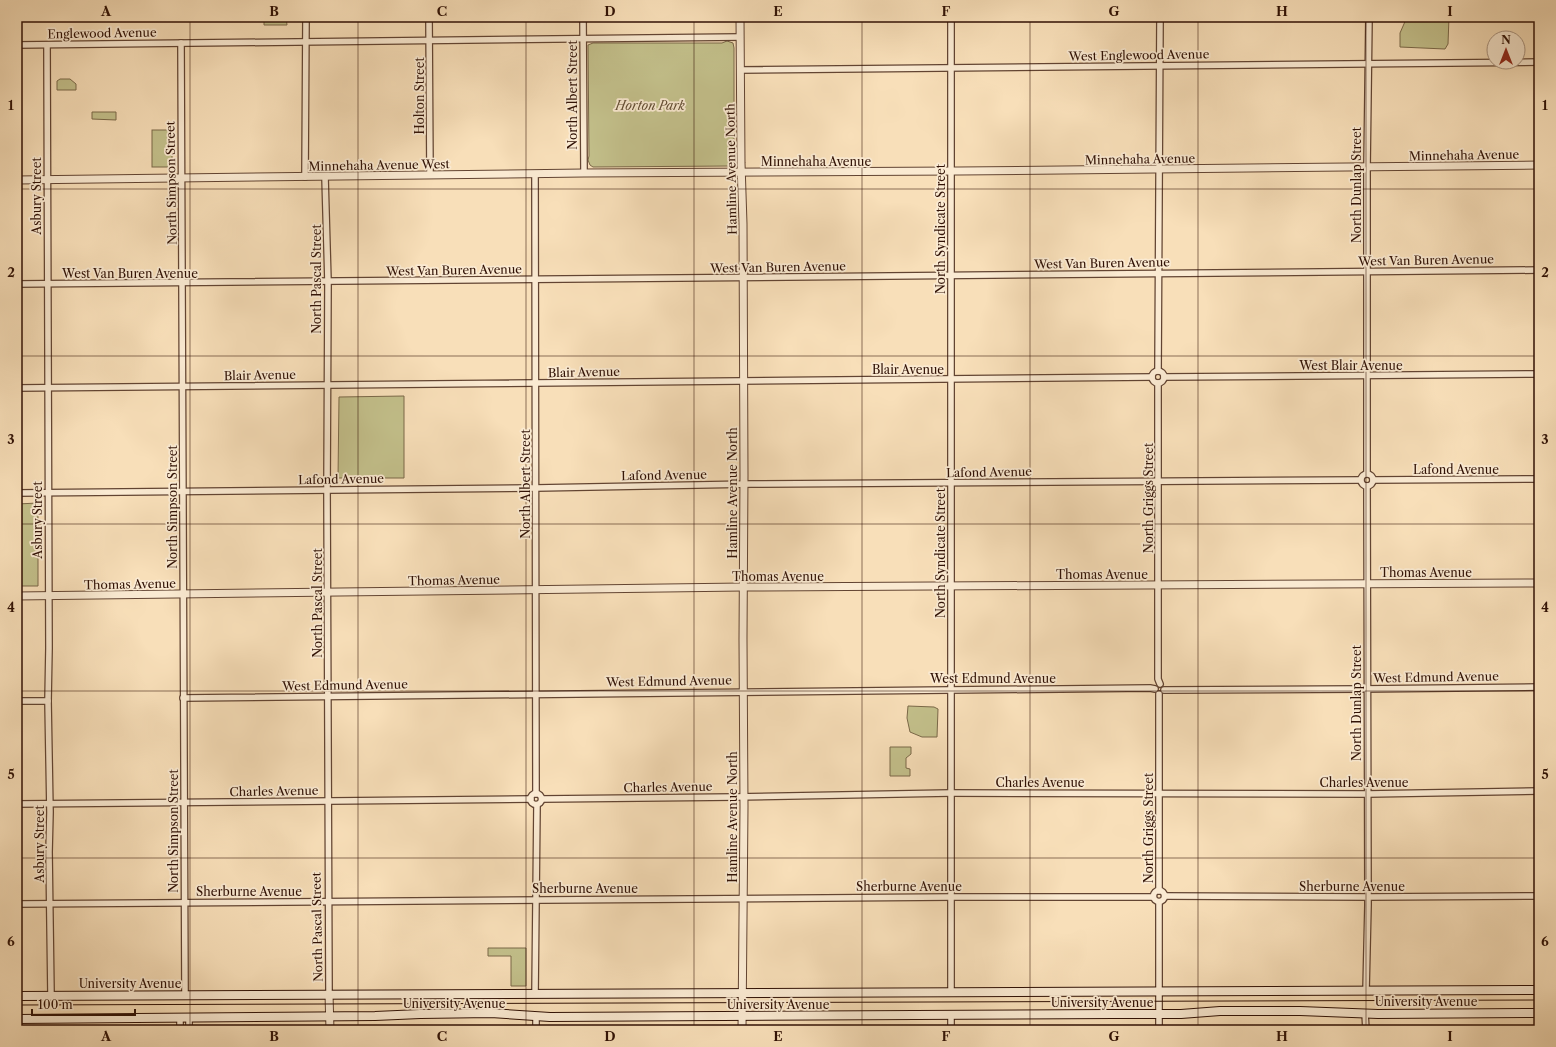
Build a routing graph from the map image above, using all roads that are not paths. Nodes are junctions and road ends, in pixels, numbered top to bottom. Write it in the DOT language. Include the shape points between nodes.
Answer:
graph roads {
  1 [pos="306,17"];
  2 [pos="429,17"];
  3 [pos="583,17"];
  4 [pos="740,17"];
  5 [pos="951,17"];
  6 [pos="1160,17"];
  7 [pos="1369,17"];
  8 [pos="740,37"];
  9 [pos="583,39"];
  10 [pos="430,41"];
  11 [pos="306,42"];
  12 [pos="182,43"];
  13 [pos="17,45"];
  14 [pos="47,45"];
  15 [pos="1539,62"];
  16 [pos="1368,64"];
  17 [pos="1160,66"];
  18 [pos="951,69"];
  19 [pos="740,70"];
  20 [pos="1539,165"];
  21 [pos="1367,168"];
  22 [pos="1159,169"];
  23 [pos="951,171"];
  24 [pos="584,173"];
  25 [pos="741,173"];
  26 [pos="535,174"];
  27 [pos="430,175"];
  28 [pos="305,177"];
  29 [pos="326,177"];
  30 [pos="182,178"];
  31 [pos="17,180"];
  32 [pos="47,180"];
  33 [pos="1539,270"];
  34 [pos="1367,272"];
  35 [pos="1158,274"];
  36 [pos="951,276"];
  37 [pos="743,278"];
  38 [pos="536,280"];
  39 [pos="328,282"];
  40 [pos="17,284"];
  41 [pos="47,284"];
  42 [pos="182,284"];
  43 [pos="1158,371"];
  44 [pos="1539,374"];
  45 [pos="1367,376"];
  46 [pos="1152,377"];
  47 [pos="1164,377"];
  48 [pos="951,379"];
  49 [pos="743,381"];
  50 [pos="1158,383"];
  51 [pos="536,384"];
  52 [pos="327,386"];
  53 [pos="182,387"];
  54 [pos="17,388"];
  55 [pos="48,388"];
  56 [pos="1367,473"];
  57 [pos="1539,479"];
  58 [pos="1360,480"];
  59 [pos="1373,480"];
  60 [pos="1159,481"];
  61 [pos="951,483"];
  62 [pos="744,484"];
  63 [pos="1367,486"];
  64 [pos="536,488"];
  65 [pos="327,490"];
  66 [pos="183,492"];
  67 [pos="17,493"];
  68 [pos="48,493"];
  69 [pos="1539,583"];
  70 [pos="1367,584"];
  71 [pos="1159,585"];
  72 [pos="951,586"];
  73 [pos="743,587"];
  74 [pos="536,590"];
  75 [pos="328,592"];
  76 [pos="183,594"];
  77 [pos="17,596"];
  78 [pos="48,596"];
  79 [pos="1160,684"];
  80 [pos="1539,687"];
  81 [pos="950,689"];
  82 [pos="1155,689"];
  83 [pos="1367,689"];
  84 [pos="1164,690"];
  85 [pos="743,691"];
  86 [pos="535,693"];
  87 [pos="1160,694"];
  88 [pos="328,697"];
  89 [pos="183,698"];
  90 [pos="17,701"];
  91 [pos="48,701"];
  92 [pos="1539,791"];
  93 [pos="950,793"];
  94 [pos="536,794"];
  95 [pos="1159,794"];
  96 [pos="1368,794"];
  97 [pos="744,797"];
  98 [pos="531,799"];
  99 [pos="542,799"];
  100 [pos="328,801"];
  101 [pos="183,803"];
  102 [pos="17,804"];
  103 [pos="50,804"];
  104 [pos="537,805"];
  105 [pos="1159,891"];
  106 [pos="1165,896"];
  107 [pos="1539,896"];
  108 [pos="950,897"];
  109 [pos="1154,897"];
  110 [pos="1368,897"];
  111 [pos="742,899"];
  112 [pos="535,900"];
  113 [pos="184,902"];
  114 [pos="328,902"];
  115 [pos="1159,902"];
  116 [pos="17,904"];
  117 [pos="50,904"];
  118 [pos="1539,990"];
  119 [pos="1366,991"];
  120 [pos="950,992"];
  121 [pos="1159,992"];
  122 [pos="742,993"];
  123 [pos="329,994"];
  124 [pos="535,994"];
  125 [pos="185,995"];
  126 [pos="17,996"];
  127 [pos="51,996"];
  128 [pos="1365,1013"];
  129 [pos="1539,1013"];
  130 [pos="1159,1014"];
  131 [pos="951,1015"];
  132 [pos="536,1016"];
  133 [pos="742,1016"];
  134 [pos="330,1017"];
  135 [pos="180,1018"];
  136 [pos="189,1018"];
  137 [pos="17,1019"];
  138 [pos="180,1030"];
  139 [pos="189,1030"];
  140 [pos="330,1030"];
  141 [pos="536,1030"];
  142 [pos="742,1030"];
  143 [pos="952,1030"];
  144 [pos="1159,1030"];
  145 [pos="1366,1030"];
  1 -- 11 [label="street"];
  2 -- 10 [label="street, Holton Street"];
  3 -- 9 [label="street, North Albert Street"];
  4 -- 8 [label="street, Hamline Avenue North"];
  5 -- 18 [label="street, North Syndicate Street"];
  6 -- 17 [label="street"];
  7 -- 16 [label="street, North Dunlap Street"];
  8 -- 9 [label="street, Englewood Avenue"];
  8 -- 19 [label="street, Hamline Avenue North"];
  9 -- 10 [label="street, Englewood Avenue"];
  9 -- 24 [label="street, North Albert Street"];
  10 -- 11 [label="street, Englewood Avenue"];
  10 -- 27 [label="street, Holton Street"];
  11 -- 12 [label="street, Englewood Avenue"];
  11 -- 28 [label="street"];
  12 -- 14 [label="street, Englewood Avenue"];
  12 -- 30 [label="street, North Simpson Street"];
  13 -- 14 [label="street, Englewood Avenue"];
  14 -- 32 [label="street, Asbury Street"];
  15 -- 16 [label="street, West Englewood Avenue"];
  16 -- 17 [label="street, West Englewood Avenue"];
  16 -- 21 [label="street, North Dunlap Street"];
  17 -- 18 [label="street, West Englewood Avenue"];
  17 -- 22 [label="street"];
  18 -- 19 [label="street, West Englewood Avenue"];
  18 -- 23 [label="street, North Syndicate Street"];
  19 -- 25 [label="street, Hamline Avenue North"];
  20 -- 21 [label="street, Minnehaha Avenue"];
  21 -- 22 [label="street, Minnehaha Avenue"];
  21 -- 34 [label="street, North Dunlap Street"];
  22 -- 23 [label="street, Minnehaha Avenue"];
  22 -- 35 [label="street"];
  23 -- 25 [label="street, Minnehaha Avenue"];
  23 -- 36 [label="street, North Syndicate Street"];
  24 -- 25 [label="street, Minnehaha Avenue West"];
  24 -- 26 [label="street, Minnehaha Avenue West"];
  25 -- 37 [label="street, Hamline Avenue North"];
  26 -- 27 [label="street, Minnehaha Avenue West"];
  26 -- 38 [label="street, North Albert Street"];
  27 -- 29 [label="street, Minnehaha Avenue West"];
  28 -- 29 [label="street, Minnehaha Avenue West"];
  28 -- 30 [label="street, Minnehaha Avenue West"];
  29 -- 39 [label="street, North Pascal Street"];
  30 -- 32 [label="street, Minnehaha Avenue West"];
  30 -- 42 [label="street, North Simpson Street"];
  31 -- 32 [label="street, Minnehaha Avenue West"];
  32 -- 41 [label="street, Asbury Street"];
  33 -- 34 [label="street, West Van Buren Avenue"];
  34 -- 35 [label="street, West Van Buren Avenue"];
  34 -- 45 [label="street, North Dunlap Street"];
  35 -- 36 [label="street, West Van Buren Avenue"];
  35 -- 43 [label="street"];
  36 -- 37 [label="street, West Van Buren Avenue"];
  36 -- 48 [label="street, North Syndicate Street"];
  37 -- 38 [label="street, West Van Buren Avenue"];
  37 -- 49 [label="street, Hamline Avenue North"];
  38 -- 39 [label="street, West Van Buren Avenue"];
  38 -- 51 [label="street, North Albert Street"];
  39 -- 42 [label="street, West Van Buren Avenue"];
  39 -- 52 [label="street, North Pascal Street"];
  40 -- 41 [label="street, West Van Buren Avenue"];
  41 -- 42 [label="street, West Van Buren Avenue"];
  41 -- 55 [label="street, Asbury Street"];
  42 -- 53 [label="street, North Simpson Street"];
  43 -- 46 [label="street" via="1154,372"];
  43 -- 47 [label="street" via="1162,372"];
  44 -- 45 [label="street, West Blair Avenue"];
  45 -- 47 [label="street, West Blair Avenue"];
  45 -- 56 [label="street, North Dunlap Street"];
  46 -- 48 [label="street, Blair Avenue"];
  46 -- 50 [label="street"];
  47 -- 50 [label="street" via="1163,381"];
  48 -- 49 [label="street, Blair Avenue"];
  48 -- 61 [label="street, North Syndicate Street"];
  49 -- 51 [label="street, Blair Avenue"];
  49 -- 62 [label="street, Hamline Avenue North"];
  50 -- 60 [label="street, North Griggs Street"];
  51 -- 52 [label="street, Blair Avenue"];
  51 -- 64 [label="street, North Albert Street"];
  52 -- 53 [label="street, Blair Avenue"];
  52 -- 65 [label="street, North Pascal Street"];
  53 -- 55 [label="street, Blair Avenue"];
  53 -- 66 [label="street, North Simpson Street"];
  54 -- 55 [label="street, Blair Avenue"];
  55 -- 68 [label="street, Asbury Street"];
  56 -- 58 [label="street" via="1362,475"];
  56 -- 59 [label="street"];
  57 -- 59 [label="street, Lafond Avenue"];
  58 -- 60 [label="street, Lafond Avenue"];
  58 -- 63 [label="street"];
  59 -- 63 [label="street"];
  60 -- 61 [label="street, Lafond Avenue"];
  60 -- 71 [label="street, North Griggs Street"];
  61 -- 62 [label="street, Lafond Avenue"];
  61 -- 72 [label="street, North Syndicate Street"];
  62 -- 64 [label="street, Lafond Avenue"];
  62 -- 73 [label="street, Hamline Avenue North"];
  63 -- 70 [label="street, North Dunlap Street"];
  64 -- 65 [label="street, Lafond Avenue"];
  64 -- 74 [label="street, North Albert Street"];
  65 -- 66 [label="street, Lafond Avenue"];
  65 -- 75 [label="street, North Pascal Street"];
  66 -- 68 [label="street, Lafond Avenue"];
  66 -- 76 [label="street, North Simpson Street"];
  67 -- 68 [label="street, Lafond Avenue"];
  68 -- 78 [label="street, Asbury Street"];
  69 -- 70 [label="street, Thomas Avenue"];
  70 -- 71 [label="street, Thomas Avenue"];
  70 -- 83 [label="street, North Dunlap Street"];
  71 -- 72 [label="street, Thomas Avenue"];
  71 -- 79 [label="street, North Griggs Street"];
  72 -- 73 [label="street, Thomas Avenue"];
  72 -- 81 [label="street, North Syndicate Street"];
  73 -- 74 [label="street, Thomas Avenue"];
  73 -- 85 [label="street, Hamline Avenue North"];
  74 -- 75 [label="street, Thomas Avenue"];
  74 -- 86 [label="street, North Albert Street"];
  75 -- 76 [label="street, Thomas Avenue"];
  75 -- 88 [label="street, North Pascal Street"];
  76 -- 78 [label="street, Thomas Avenue"];
  76 -- 89 [label="street, North Simpson Street"];
  77 -- 78 [label="street, Thomas Avenue"];
  78 -- 91 [label="street, Asbury Street"];
  79 -- 82 [label="street"];
  79 -- 84 [label="street"];
  80 -- 83 [label="street, West Edmund Avenue"];
  81 -- 82 [label="street, West Edmund Avenue"];
  81 -- 85 [label="street, West Edmund Avenue"];
  81 -- 93 [label="street, North Syndicate Street"];
  82 -- 87 [label="street"];
  83 -- 84 [label="street, West Edmund Avenue"];
  83 -- 96 [label="street, North Dunlap Street"];
  84 -- 87 [label="street"];
  85 -- 86 [label="street, West Edmund Avenue"];
  85 -- 97 [label="street, Hamline Avenue North"];
  86 -- 88 [label="street, West Edmund Avenue"];
  86 -- 94 [label="street, North Albert Street"];
  87 -- 95 [label="street, North Griggs Street"];
  88 -- 89 [label="street, West Edmund Avenue"];
  88 -- 100 [label="street, North Pascal Street"];
  89 -- 101 [label="street, North Simpson Street"];
  90 -- 91 [label="street"];
  91 -- 103 [label="street, Asbury Street"];
  92 -- 96 [label="street, Charles Avenue"];
  93 -- 95 [label="street, Charles Avenue"];
  93 -- 97 [label="street, Charles Avenue"];
  93 -- 108 [label="street, North Syndicate Street"];
  94 -- 98 [label="street"];
  94 -- 99 [label="street"];
  95 -- 96 [label="street, Charles Avenue"];
  95 -- 105 [label="street, North Griggs Street"];
  96 -- 110 [label="street, North Dunlap Street"];
  97 -- 99 [label="street, Charles Avenue"];
  97 -- 111 [label="street, Hamline Avenue North"];
  98 -- 100 [label="street, Charles Avenue"];
  98 -- 104 [label="street"];
  99 -- 104 [label="street"];
  100 -- 101 [label="street, Charles Avenue"];
  100 -- 114 [label="street, North Pascal Street"];
  101 -- 103 [label="street, Charles Avenue"];
  101 -- 113 [label="street, North Simpson Street"];
  102 -- 103 [label="street, Charles Avenue"];
  103 -- 117 [label="street, Asbury Street"];
  104 -- 112 [label="street"];
  105 -- 106 [label="street"];
  105 -- 109 [label="street" via="1155,892"];
  106 -- 110 [label="street, Sherburne Avenue"];
  106 -- 115 [label="street"];
  107 -- 110 [label="street, Sherburne Avenue"];
  108 -- 109 [label="street, Sherburne Avenue"];
  108 -- 111 [label="street, Sherburne Avenue"];
  108 -- 120 [label="street, North Syndicate Street"];
  109 -- 115 [label="street"];
  110 -- 119 [label="street, North Dunlap Street"];
  111 -- 112 [label="street, Sherburne Avenue"];
  111 -- 122 [label="street, Hamline Avenue North"];
  112 -- 114 [label="street, Sherburne Avenue"];
  112 -- 124 [label="street"];
  113 -- 114 [label="street, Sherburne Avenue"];
  113 -- 117 [label="street, Sherburne Avenue"];
  113 -- 125 [label="street, North Simpson Street"];
  114 -- 123 [label="street, North Pascal Street"];
  115 -- 121 [label="street"];
  116 -- 117 [label="street, Sherburne Avenue"];
  117 -- 127 [label="street, Asbury Street"];
  118 -- 119 [label="main road, University Avenue"];
  119 -- 121 [label="main road, University Avenue"];
  120 -- 121 [label="main road, University Avenue"];
  120 -- 122 [label="main road, University Avenue"];
  121 -- 130 [label="street"];
  122 -- 124 [label="main road, University Avenue"];
  122 -- 133 [label="street, Hamline Avenue North"];
  123 -- 124 [label="main road, University Avenue"];
  123 -- 125 [label="main road, University Avenue"];
  123 -- 134 [label="street, North Pascal Street"];
  125 -- 127 [label="main road, University Avenue"];
  126 -- 127 [label="main road, University Avenue"];
  128 -- 129 [label="main road, University Avenue"];
  128 -- 130 [label="main road, University Avenue" via="1300,1010"];
  128 -- 145 [label="street"];
  130 -- 131 [label="main road, University Avenue"];
  130 -- 144 [label="street"];
  131 -- 133 [label="main road, University Avenue"];
  131 -- 143 [label="street"];
  132 -- 133 [label="main road, University Avenue"];
  132 -- 134 [label="main road, University Avenue" via="491,1013"];
  132 -- 141 [label="street"];
  133 -- 142 [label="street"];
  134 -- 136 [label="main road, University Avenue"];
  134 -- 140 [label="street, North Pascal Street"];
  135 -- 136 [label="main road, University Avenue"];
  135 -- 137 [label="main road, University Avenue"];
  135 -- 138 [label="street"];
  136 -- 139 [label="street"];
}
